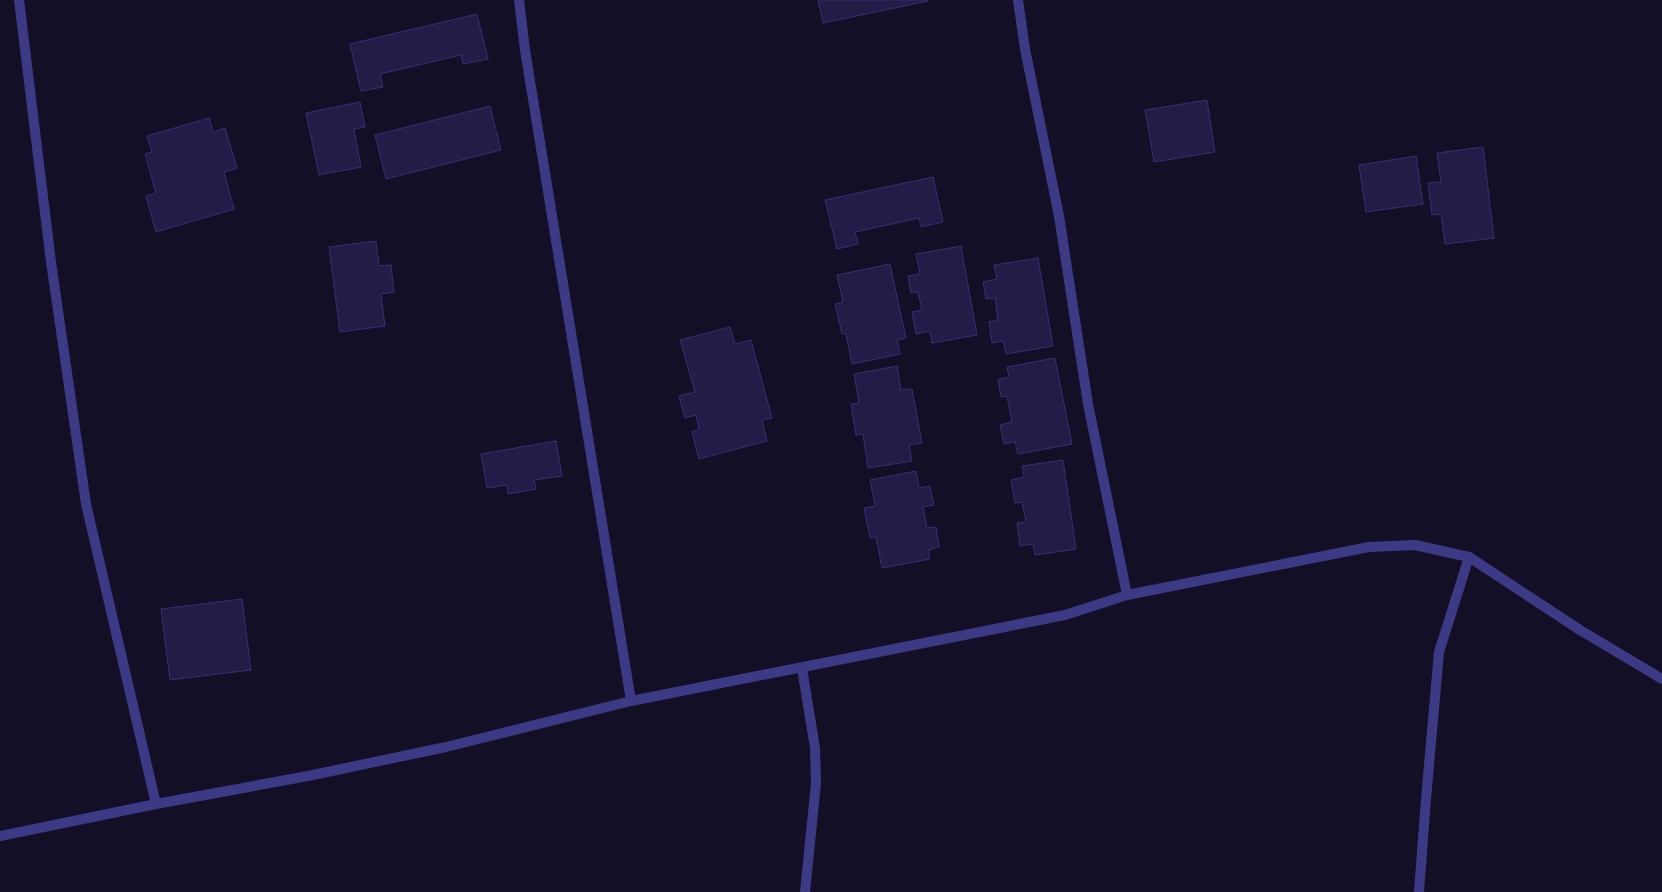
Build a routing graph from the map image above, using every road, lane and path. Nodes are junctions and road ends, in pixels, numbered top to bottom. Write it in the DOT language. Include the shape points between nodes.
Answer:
graph roads {
  1 [pos="19,0"];
  2 [pos="519,0"];
  3 [pos="1018,0"];
  4 [pos="1469,557"];
  5 [pos="1127,595"];
  6 [pos="802,668"];
  7 [pos="1662,680"];
  8 [pos="631,701"];
  9 [pos="156,804"];
  10 [pos="0,836"];
  11 [pos="805,892"];
  12 [pos="1420,892"];
  1 -- 9 [label="street" via="51,262 86,504"];
  2 -- 8 [label="street"];
  3 -- 5 [label="street" via="1025,49 1059,216 1088,404"];
  4 -- 5 [label="street" via="1415,545 1369,547"];
  4 -- 7 [label="street"];
  4 -- 12 [label="street" via="1438,652"];
  5 -- 6 [label="street" via="1065,615"];
  6 -- 8 [label="street"];
  6 -- 11 [label="street" via="816,748 816,783"];
  8 -- 9 [label="street" via="446,747"];
  9 -- 10 [label="street"];
}
